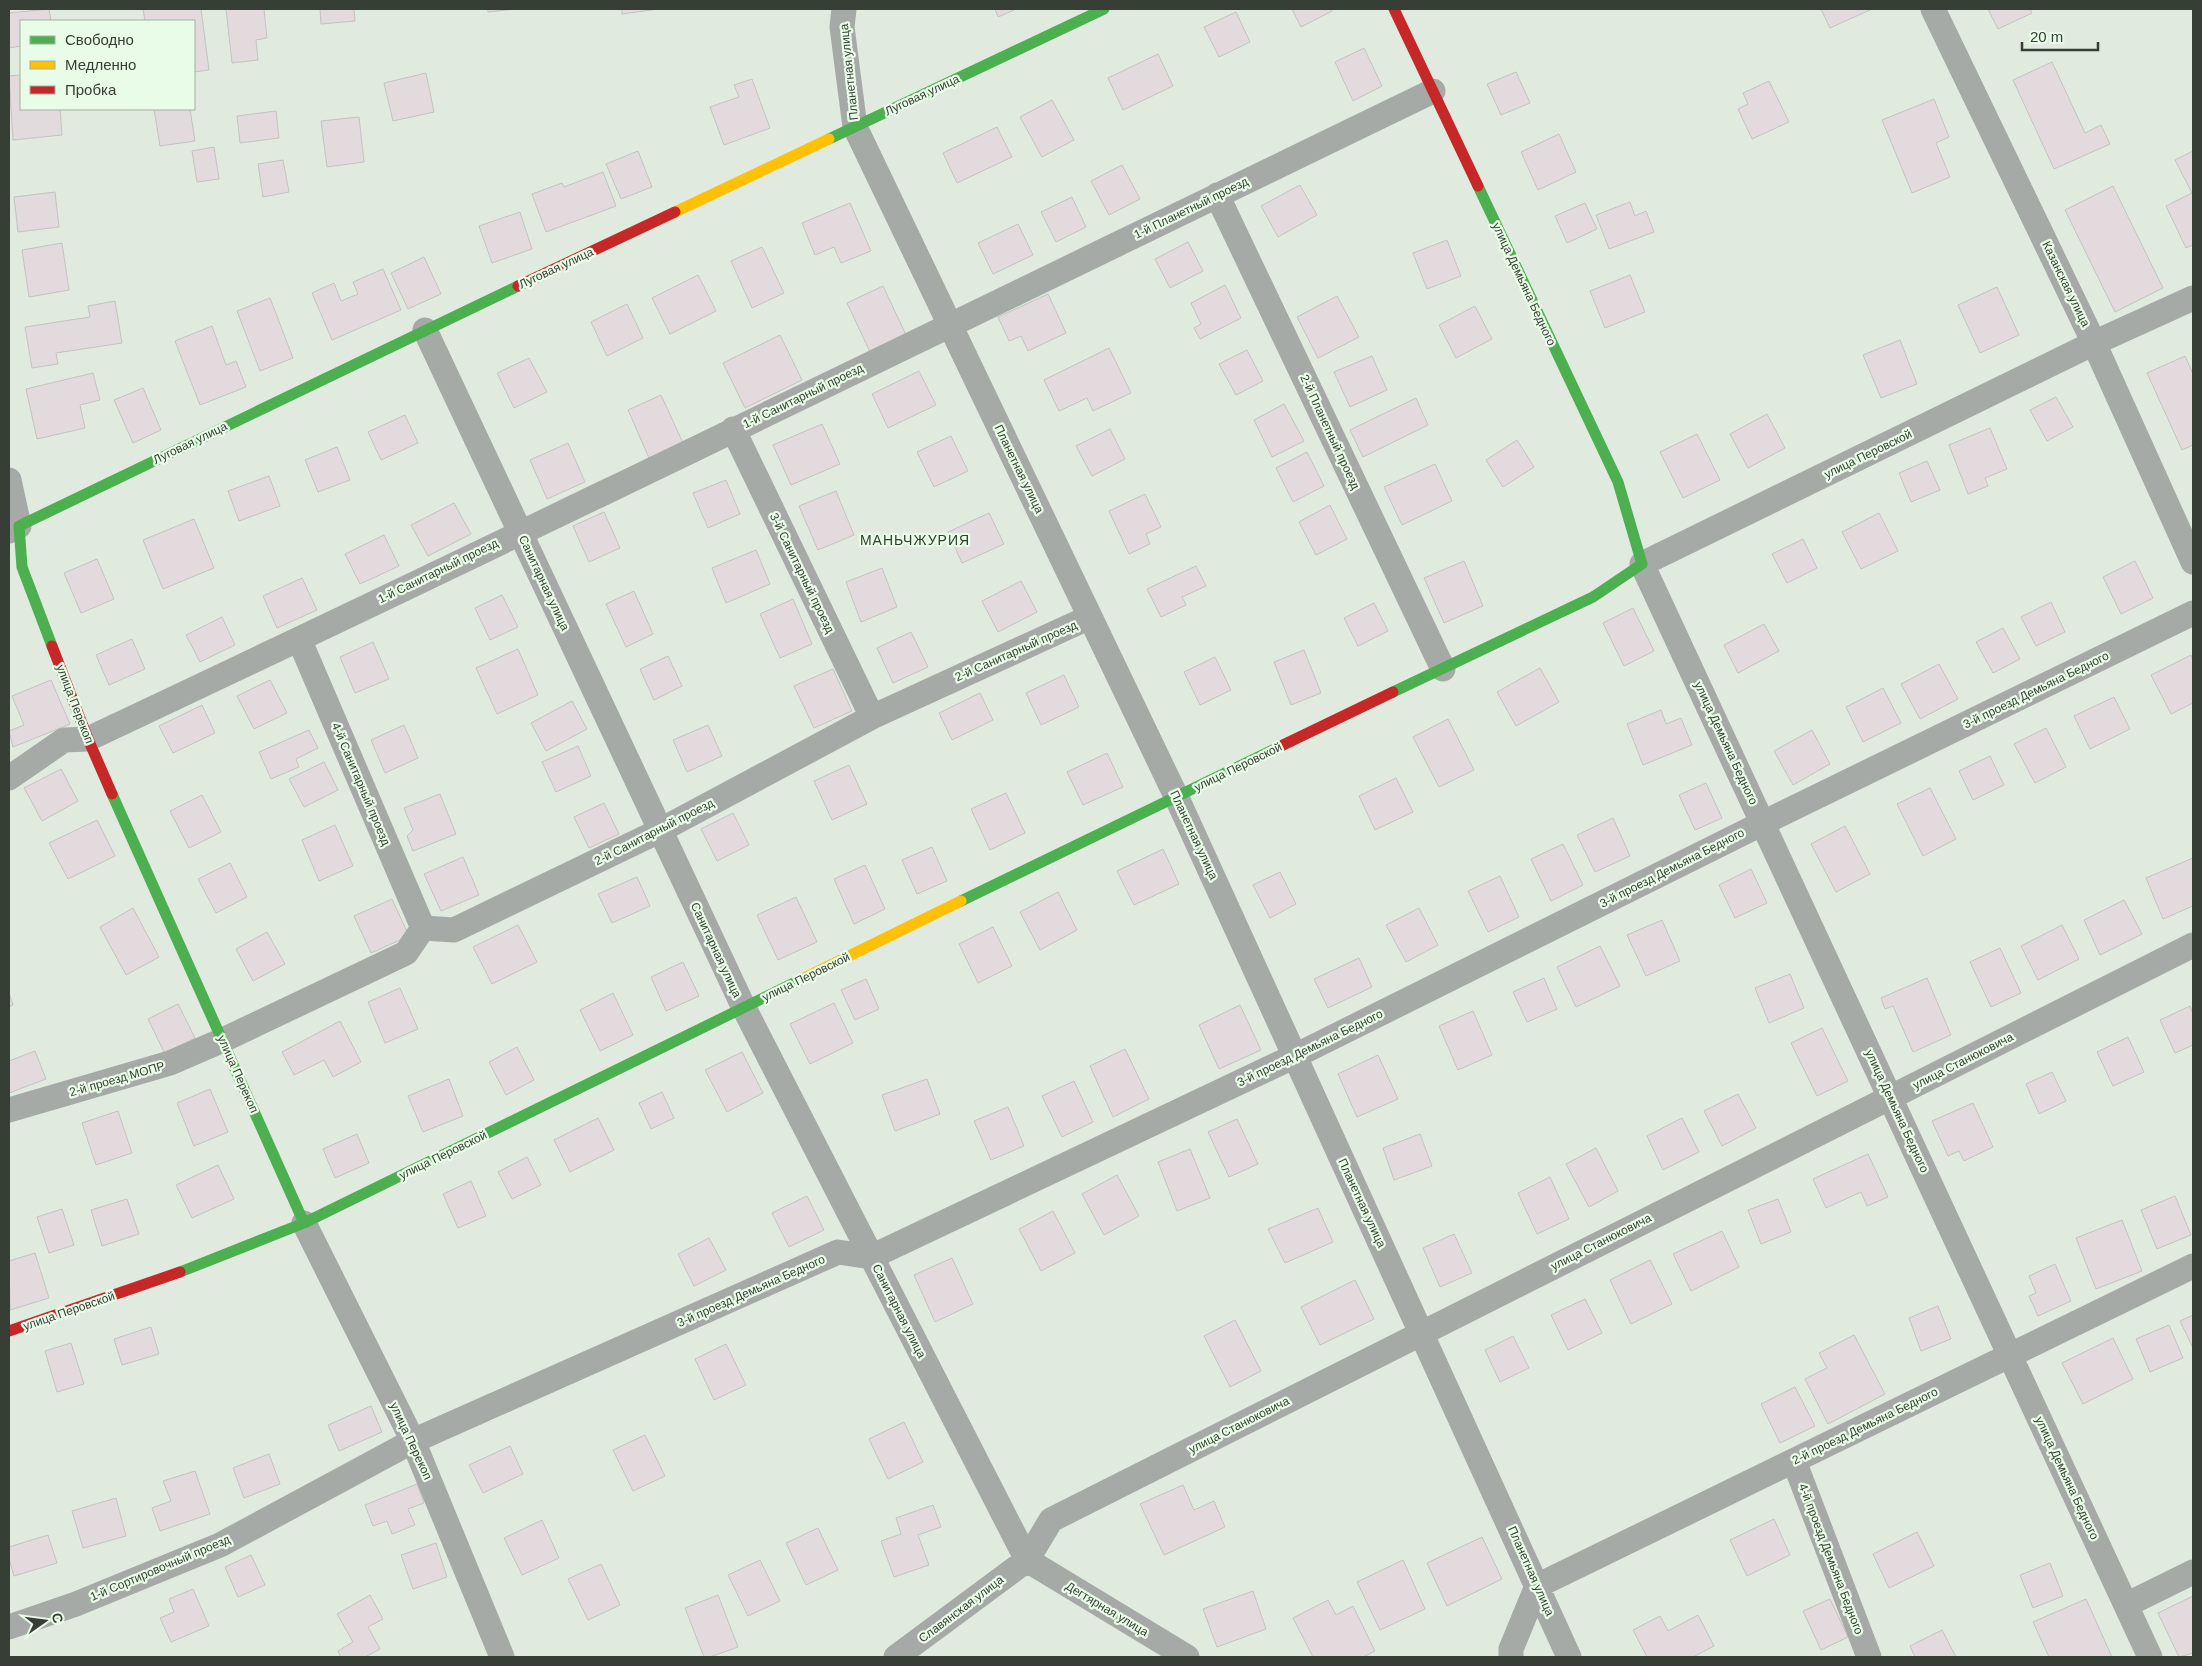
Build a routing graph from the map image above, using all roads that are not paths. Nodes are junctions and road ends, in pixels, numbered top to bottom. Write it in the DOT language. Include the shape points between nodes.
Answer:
graph roads {
  1 [pos="844,9"];
  2 [pos="1104,9"];
  3 [pos="1394,9"];
  4 [pos="1933,9"];
  5 [pos="1433,90"];
  6 [pos="855,127"];
  7 [pos="1217,195"];
  8 [pos="2193,298"];
  9 [pos="950,326"];
  10 [pos="425,330"];
  11 [pos="2094,343"];
  12 [pos="733,429"];
  13 [pos="9,480"];
  14 [pos="14,528"];
  15 [pos="520,532"];
  16 [pos="2193,562"];
  17 [pos="1642,564"];
  18 [pos="2193,613"];
  19 [pos="1090,617"];
  20 [pos="299,639"];
  21 [pos="1443,668"];
  22 [pos="872,717"];
  23 [pos="88,739"];
  24 [pos="9,778"];
  25 [pos="1176,796"];
  26 [pos="1763,823"];
  27 [pos="659,831"];
  28 [pos="423,928"];
  29 [pos="2193,945"];
  30 [pos="744,1008"];
  31 [pos="223,1040"];
  32 [pos="1295,1056"];
  33 [pos="1891,1097"];
  34 [pos="9,1110"];
  35 [pos="304,1223"];
  36 [pos="871,1257"];
  37 [pos="2193,1266"];
  38 [pos="9,1331"];
  39 [pos="1422,1332"];
  40 [pos="2010,1355"];
  41 [pos="413,1441"];
  42 [pos="1794,1461"];
  43 [pos="1027,1560"];
  44 [pos="2193,1572"];
  45 [pos="1538,1586"];
  46 [pos="2126,1605"];
  47 [pos="9,1627"];
  48 [pos="502,1657"];
  49 [pos="896,1657"];
  50 [pos="1187,1657"];
  51 [pos="1511,1657"];
  52 [pos="1569,1657"];
  53 [pos="1869,1657"];
  54 [pos="2150,1657"];
  1 -- 6 [label="street, Планетная улица" via="842,27"];
  2 -- 6 [label="main road, Луговая улица"];
  3 -- 5 [label="main road, улица Демьяна Бедного"];
  4 -- 11 [label="street, Казанская улица"];
  5 -- 7 [label="street, 1-й Планетный проезд"];
  5 -- 17 [label="main road, улица Демьяна Бедного" via="1618,482"];
  6 -- 9 [label="street, Планетная улица"];
  6 -- 10 [label="main road, Луговая улица"];
  7 -- 9 [label="street, 1-й Планетный проезд"];
  7 -- 21 [label="street, 2-й Планетный проезд"];
  8 -- 11 [label="street, улица Перовской"];
  9 -- 12 [label="street, 1-й Санитарный проезд"];
  9 -- 19 [label="street, Планетная улица"];
  10 -- 14 [label="main road, Луговая улица"];
  10 -- 15 [label="street, Санитарная улица"];
  11 -- 16 [label="street, Казанская улица"];
  11 -- 17 [label="street, улица Перовской"];
  12 -- 15 [label="street, 1-й Санитарный проезд"];
  12 -- 22 [label="street, 3-й Санитарный проезд"];
  13 -- 14 [label="street, улица Перекоп"];
  14 -- 23 [label="main road, улица Перекоп" via="22,567"];
  15 -- 20 [label="street, 1-й Санитарный проезд"];
  15 -- 27 [label="street, Санитарная улица"];
  17 -- 21 [label="main road, улица Перовской" via="1593,597"];
  17 -- 26 [label="street, улица Демьяна Бедного"];
  18 -- 26 [label="street, 3-й проезд Демьяна Бедного"];
  19 -- 22 [label="street, 2-й Санитарный проезд"];
  19 -- 25 [label="street, Планетная улица"];
  20 -- 23 [label="street, 1-й Санитарный проезд"];
  20 -- 28 [label="street, 4-й Санитарный проезд"];
  21 -- 25 [label="main road, улица Перовской"];
  22 -- 27 [label="street, 2-й Санитарный проезд"];
  23 -- 24 [label="street" via="64,740"];
  23 -- 31 [label="main road, улица Перекоп"];
  25 -- 30 [label="main road, улица Перовской"];
  25 -- 32 [label="street, Планетная улица"];
  26 -- 32 [label="street, 3-й проезд Демьяна Бедного"];
  26 -- 33 [label="street, улица Демьяна Бедного"];
  27 -- 28 [label="street, 2-й Санитарный проезд" via="454,930"];
  27 -- 30 [label="street, Санитарная улица"];
  28 -- 31 [label="street" via="406,953"];
  29 -- 33 [label="street, улица Станюковича"];
  30 -- 35 [label="main road, улица Перовской"];
  30 -- 36 [label="street, Санитарная улица"];
  31 -- 34 [label="street, 2-й проезд МОПР" via="170,1063"];
  31 -- 35 [label="main road, улица Перекоп"];
  32 -- 36 [label="street, 3-й проезд Демьяна Бедного"];
  32 -- 39 [label="street, Планетная улица"];
  33 -- 39 [label="street, улица Станюковича"];
  33 -- 40 [label="street, улица Демьяна Бедного"];
  35 -- 38 [label="main road, улица Перовской" via="153,1282"];
  35 -- 41 [label="street, улица Перекоп"];
  36 -- 41 [label="street, 3-й проезд Демьяна Бедного" via="838,1252"];
  36 -- 43 [label="street, Санитарная улица"];
  37 -- 40 [label="street, 2-й проезд Демьяна Бедного"];
  39 -- 43 [label="street, улица Станюковича" via="1051,1520"];
  39 -- 45 [label="street, Планетная улица"];
  40 -- 42 [label="street, 2-й проезд Демьяна Бедного"];
  40 -- 46 [label="street, улица Демьяна Бедного"];
  41 -- 47 [label="street, 1-й Сортировочный проезд" via="220,1545 76,1604"];
  41 -- 48 [label="street, улица Перекоп"];
  42 -- 45 [label="street, 2-й проезд Демьяна Бедного"];
  42 -- 53 [label="street, 4-й проезд Демьяна Бедного"];
  43 -- 49 [label="street, Славянская улица"];
  43 -- 50 [label="street, Дегтярная улица"];
  44 -- 46 [label="street"];
  45 -- 51 [label="street"];
  45 -- 52 [label="street, Планетная улица"];
  46 -- 54 [label="street, улица Демьяна Бедного"];
}
